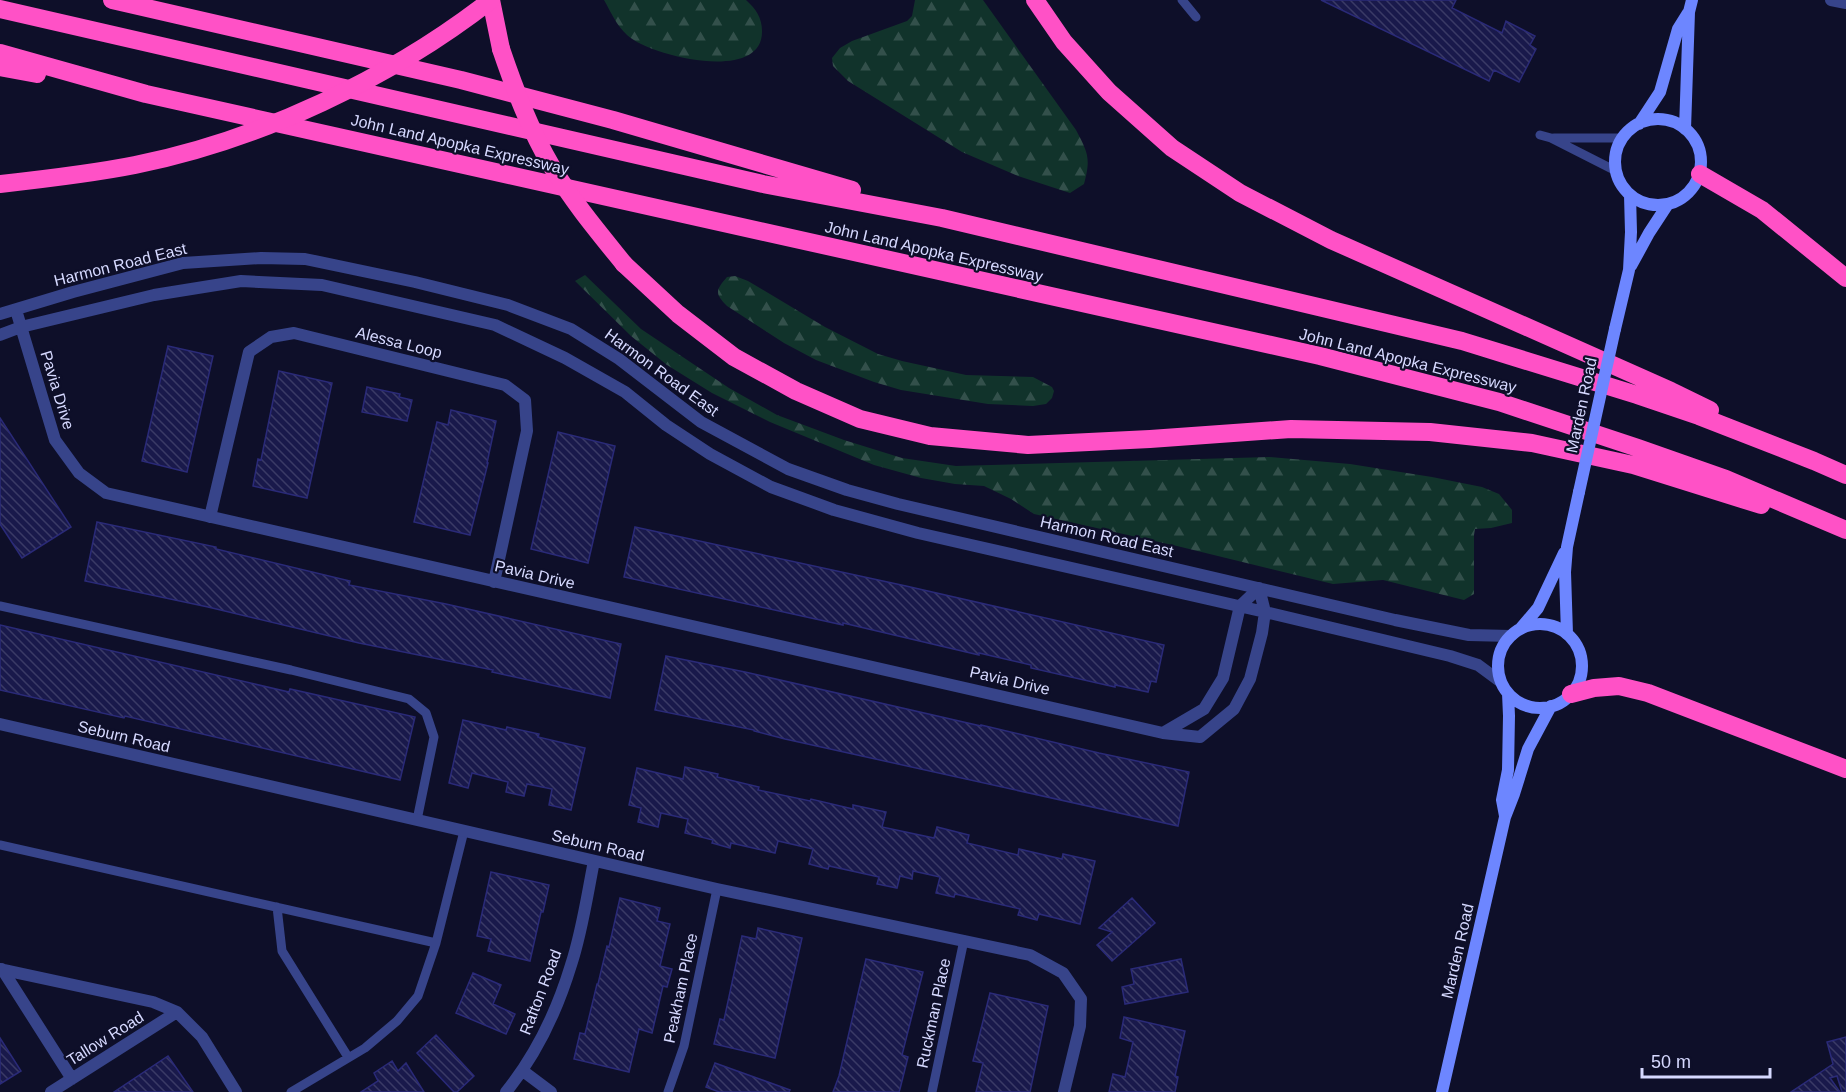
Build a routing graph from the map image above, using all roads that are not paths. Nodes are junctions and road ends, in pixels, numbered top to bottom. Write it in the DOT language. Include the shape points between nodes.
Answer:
graph roads {
  1 [pos="112,0"];
  2 [pos="491,0"];
  3 [pos="1035,0"];
  4 [pos="1182,0"];
  5 [pos="1831,0"];
  6 [pos="1846,3"];
  7 [pos="1690,6"];
  8 [pos="0,9"];
  9 [pos="1196,16"];
  10 [pos="0,52"];
  11 [pos="0,67"];
  12 [pos="146,94"];
  13 [pos="1639,124"];
  14 [pos="1684,129"];
  15 [pos="1540,135"];
  16 [pos="1551,138"];
  17 [pos="1623,138"];
  18 [pos="1616,171"];
  19 [pos="1700,174"];
  20 [pos="0,184"];
  21 [pos="1630,195"];
  22 [pos="1668,204"];
  23 [pos="942,218"];
  24 [pos="1629,270"];
  25 [pos="1846,278"];
  26 [pos="16,310"];
  27 [pos="0,314"];
  28 [pos="21,327"];
  29 [pos="0,335"];
  30 [pos="1814,461"];
  31 [pos="1846,475"];
  32 [pos="210,517"];
  33 [pos="1846,531"];
  34 [pos="1567,547"];
  35 [pos="494,582"];
  36 [pos="1259,588"];
  37 [pos="0,606"];
  38 [pos="1240,606"];
  39 [pos="1265,612"];
  40 [pos="1516,632"];
  41 [pos="1567,634"];
  42 [pos="1504,687"];
  43 [pos="1571,694"];
  44 [pos="1551,706"];
  45 [pos="0,724"];
  46 [pos="1163,733"];
  47 [pos="1846,769"];
  48 [pos="1505,818"];
  49 [pos="417,820"];
  50 [pos="464,831"];
  51 [pos="0,845"];
  52 [pos="594,861"];
  53 [pos="717,889"];
  54 [pos="277,907"];
  55 [pos="964,940"];
  56 [pos="436,943"];
  57 [pos="1,970"];
  58 [pos="177,1012"];
  59 [pos="348,1058"];
  60 [pos="523,1071"];
  61 [pos="72,1079"];
  62 [pos="51,1092"];
  63 [pos="236,1092"];
  64 [pos="291,1092"];
  65 [pos="506,1092"];
  66 [pos="551,1092"];
  67 [pos="668,1092"];
  68 [pos="932,1092"];
  69 [pos="1064,1092"];
  70 [pos="1442,1092"];
  1 -- 23 [label="highway" via="461,80 613,120"];
  2 -- 20 [label="highway, bridge" via="415,53 336,96 249,133 137,165"];
  2 -- 33 [label="highway, bridge" via="501,49 519,103 552,167 624,264 678,314 734,357 796,391 860,418 930,436 1028,445 1291,429 1430,432 1532,443 1633,465"];
  3 -- 30 [label="highway" via="1064,42 1109,92 1172,148 1240,193 1331,240 1671,391"];
  4 -- 9 [label="lane"];
  5 -- 6 [label="street"];
  7 -- 13 [label="street" via="1678,29 1660,92"];
  7 -- 14 [label="street"];
  8 -- 23 [label="highway, John Land Apopka Expressway" via="763,184"];
  10 -- 12 [label="highway, John Land Apopka Expressway"];
  11 -- 12 [label="highway"];
  12 -- 33 [label="highway, John Land Apopka Expressway" via="1414,380 1499,402 1638,448 1726,479"];
  13 -- 14 [label="street" via="1667,120"];
  13 -- 17 [label="street"];
  14 -- 19 [label="street" via="1698,146 1702,159"];
  15 -- 16 [label="lane"];
  16 -- 17 [label="lane"];
  16 -- 18 [label="lane"];
  17 -- 18 [label="street" via="1615,157"];
  18 -- 21 [label="street"];
  19 -- 22 [label="street" via="1688,193"];
  19 -- 25 [label="highway" via="1762,210"];
  21 -- 22 [label="street" via="1641,202"];
  21 -- 24 [label="street, Marden Road"];
  22 -- 24 [label="street, Marden Road"];
  23 -- 30 [label="highway, John Land Apopka Expressway" via="1462,341 1699,416"];
  24 -- 34 [label="street, Marden Road, bridge"];
  26 -- 27 [label="street, Harmon Road East"];
  26 -- 28 [label="street, Pavia Drive"];
  26 -- 36 [label="street, Harmon Road East" via="183,263 305,259 416,282 508,305 571,328 619,359 701,422 788,469 909,507"];
  28 -- 29 [label="street"];
  28 -- 32 [label="street, Pavia Drive" via="56,440 79,472 106,494"];
  28 -- 38 [label="street" via="154,295 241,281 322,285 505,330 625,392 710,454 771,487 834,510 918,533"];
  30 -- 31 [label="highway, John Land Apopka Expressway"];
  32 -- 35 [label="street, Pavia Drive"];
  32 -- 35 [label="street, Alessa Loop" via="249,352 272,336 294,333 505,385 525,400 527,431"];
  34 -- 40 [label="street, Marden Road" via="1538,608"];
  34 -- 41 [label="street, Marden Road"];
  35 -- 46 [label="street, Pavia Drive"];
  36 -- 38 [label="street"];
  36 -- 39 [label="street, Pavia Drive"];
  36 -- 40 [label="street, Harmon Road East" via="1469,635"];
  37 -- 49 [label="lane" via="409,699 426,712 434,737"];
  38 -- 39 [label="street"];
  38 -- 46 [label="street" via="1223,678 1204,709"];
  39 -- 42 [label="street" via="1450,656 1478,665"];
  39 -- 46 [label="street, Pavia Drive" via="1250,679 1234,709 1200,737"];
  40 -- 41 [label="street" via="1533,624 1545,624"];
  40 -- 42 [label="street" via="1498,657"];
  41 -- 43 [label="street" via="1576,644 1582,670"];
  42 -- 44 [label="street" via="1516,701 1527,706"];
  42 -- 48 [label="street, Marden Road" via="1509,716 1508,770 1502,800"];
  43 -- 44 [label="street"];
  43 -- 47 [label="highway" via="1619,686 1648,693"];
  44 -- 48 [label="street, Marden Road" via="1528,749"];
  45 -- 49 [label="street, Seburn Road"];
  48 -- 70 [label="street, Marden Road"];
  49 -- 50 [label="street, Seburn Road"];
  50 -- 52 [label="street, Seburn Road"];
  50 -- 56 [label="lane"];
  51 -- 54 [label="lane"];
  52 -- 53 [label="street, Seburn Road"];
  52 -- 60 [label="street, Rafton Road" via="571,965 548,1027"];
  53 -- 55 [label="street, Seburn Road"];
  53 -- 67 [label="lane, Peakham Place" via="684,1046"];
  54 -- 56 [label="lane"];
  54 -- 59 [label="lane" via="282,951"];
  55 -- 68 [label="lane, Ruckman Place"];
  55 -- 69 [label="street, Seburn Road" via="1030,955 1063,973 1081,999 1080,1026"];
  56 -- 59 [label="lane" via="418,996 397,1021"];
  57 -- 58 [label="street" via="153,1002"];
  57 -- 61 [label="street"];
  58 -- 61 [label="street, Tallow Road"];
  58 -- 63 [label="street" via="202,1037"];
  59 -- 64 [label="lane"];
  60 -- 65 [label="street, Rafton Road"];
  60 -- 66 [label="street"];
  61 -- 62 [label="street, Tallow Road"];
}
